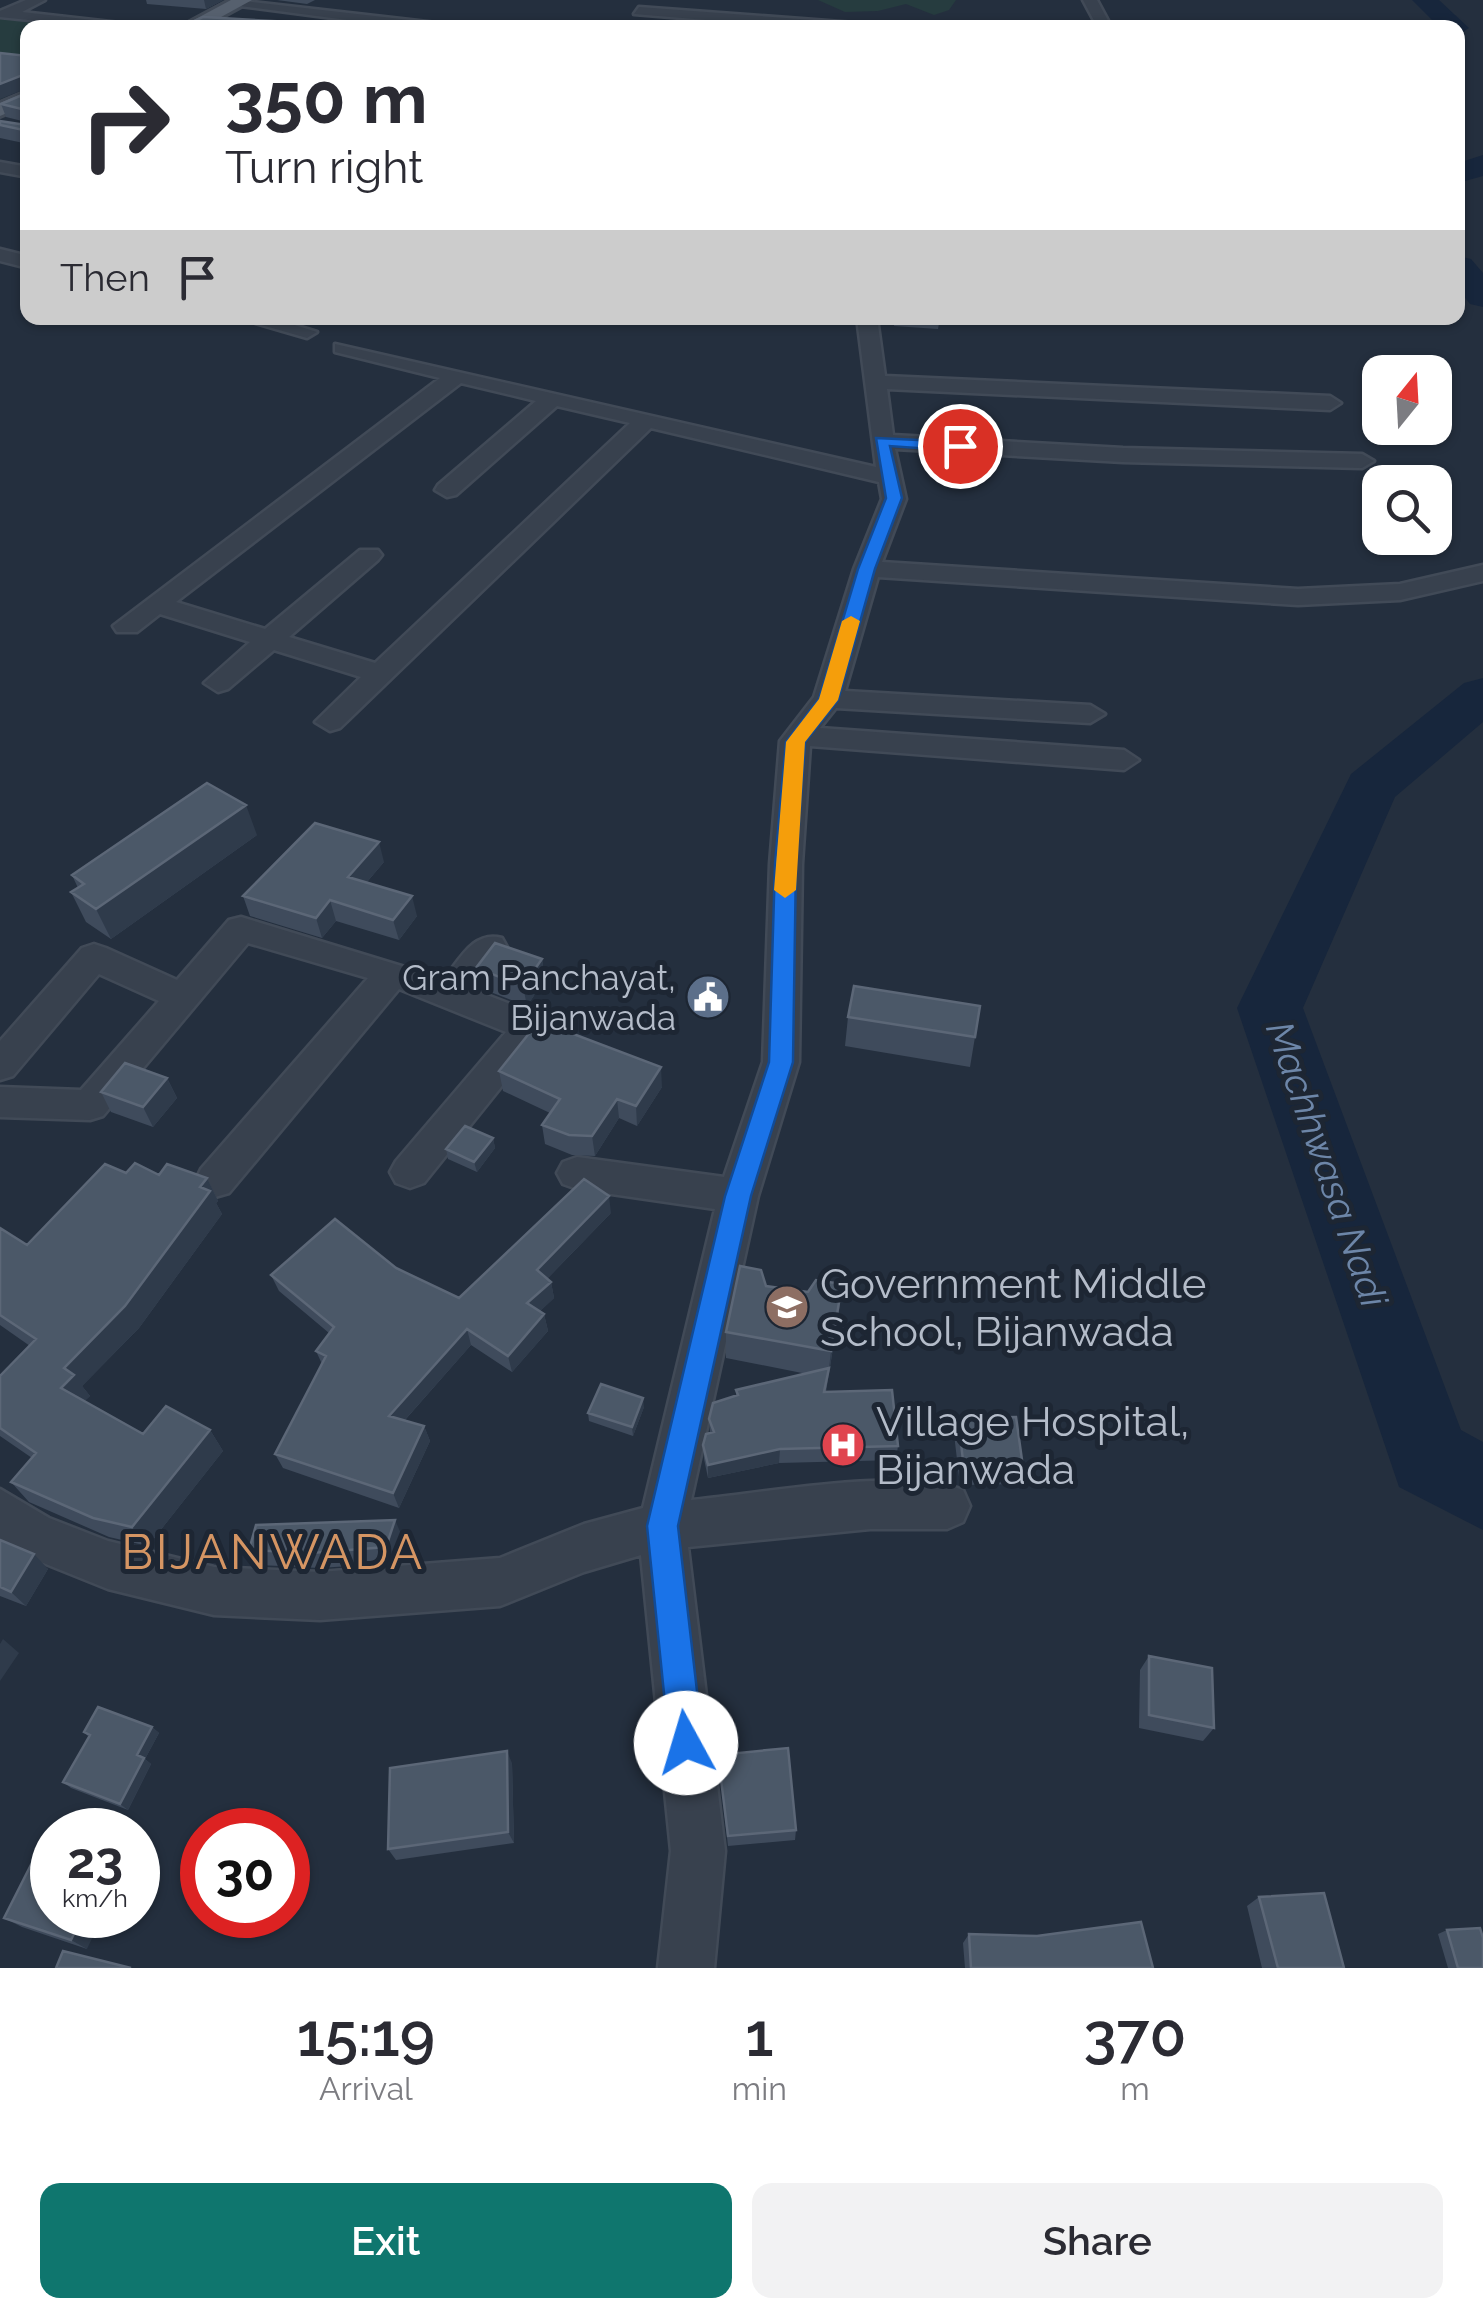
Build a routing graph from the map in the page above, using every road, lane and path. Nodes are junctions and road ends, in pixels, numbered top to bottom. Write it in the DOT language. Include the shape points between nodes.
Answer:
graph roads {
  1 [pos="38,0"];
  2 [pos="654,0"];
  3 [pos="242,1"];
  4 [pos="639,11"];
  5 [pos="2,15"];
  6 [pos="62,20"];
  7 [pos="203,20"];
  8 [pos="385,20"];
  9 [pos="630,20"];
  10 [pos="760,20"];
  11 [pos="278,325"];
  12 [pos="868,325"];
  13 [pos="308,332"];
  14 [pos="342,348"];
  15 [pos="458,375"];
  16 [pos="878,382"];
  17 [pos="553,398"];
  18 [pos="1330,403"];
  19 [pos="646,420"];
  20 [pos="886,460"];
  21 [pos="1362,461"];
  22 [pos="448,490"];
  23 [pos="368,555"];
  24 [pos="867,569"];
  25 [pos="1483,574"];
  26 [pos="156,604"];
  27 [pos="128,626"];
  28 [pos="269,640"];
  29 [pos="380,674"];
  30 [pos="218,683"];
  31 [pos="828,700"];
  32 [pos="1090,714"];
  33 [pos="330,722"];
  34 [pos="799,736"];
  35 [pos="1124,760"];
  36 [pos="490,947"];
  37 [pos="393,973"];
  38 [pos="450,995"];
  39 [pos="183,997"];
  40 [pos="0,1066"];
  41 [pos="0,1102"];
  42 [pos="410,1172"];
  43 [pos="577,1172"];
  44 [pos="215,1181"];
  45 [pos="738,1196"];
  46 [pos="947,1506"];
  47 [pos="0,1512"];
  48 [pos="662,1526"];
  49 [pos="686,1968"];
  1 -- 5 [label="street"];
  2 -- 4 [label="street"];
  3 -- 7 [label="main road"];
  3 -- 8 [label="street"];
  4 -- 9 [label="street"];
  4 -- 10 [label="street"];
  5 -- 6 [label="street"];
  11 -- 13 [label="street"];
  12 -- 16 [label="street"];
  14 -- 15 [label="street"];
  15 -- 17 [label="street"];
  15 -- 26 [label="street"];
  16 -- 18 [label="street"];
  16 -- 20 [label="street"];
  17 -- 19 [label="street"];
  17 -- 22 [label="street"];
  19 -- 20 [label="street"];
  19 -- 29 [label="street"];
  20 -- 21 [label="street" via="1123,454"];
  20 -- 24 [label="street" via="894,498"];
  23 -- 28 [label="street"];
  24 -- 25 [label="street" via="1315,597 1400,592"];
  24 -- 31 [label="street"];
  26 -- 27 [label="street"];
  26 -- 28 [label="street"];
  28 -- 29 [label="street"];
  28 -- 30 [label="street"];
  29 -- 33 [label="street"];
  31 -- 32 [label="street"];
  31 -- 34 [label="street"];
  34 -- 35 [label="street"];
  34 -- 45 [label="street" via="786,864 781,1062"];
  36 -- 38 [label="street"];
  37 -- 38 [label="street"];
  37 -- 39 [label="street" via="241,929"];
  37 -- 44 [label="street"];
  38 -- 42 [label="street" via="531,1027"];
  39 -- 40 [label="street" via="94,957"];
  39 -- 41 [label="street" via="90,1105"];
  43 -- 45 [label="street"];
  45 -- 48 [label="street"];
  46 -- 48 [label="street" via="870,1506"];
  47 -- 48 [label="street" via="33,1536 108,1564 214,1591 320,1596 500,1582"];
  48 -- 49 [label="street" via="698,1851"];
}
